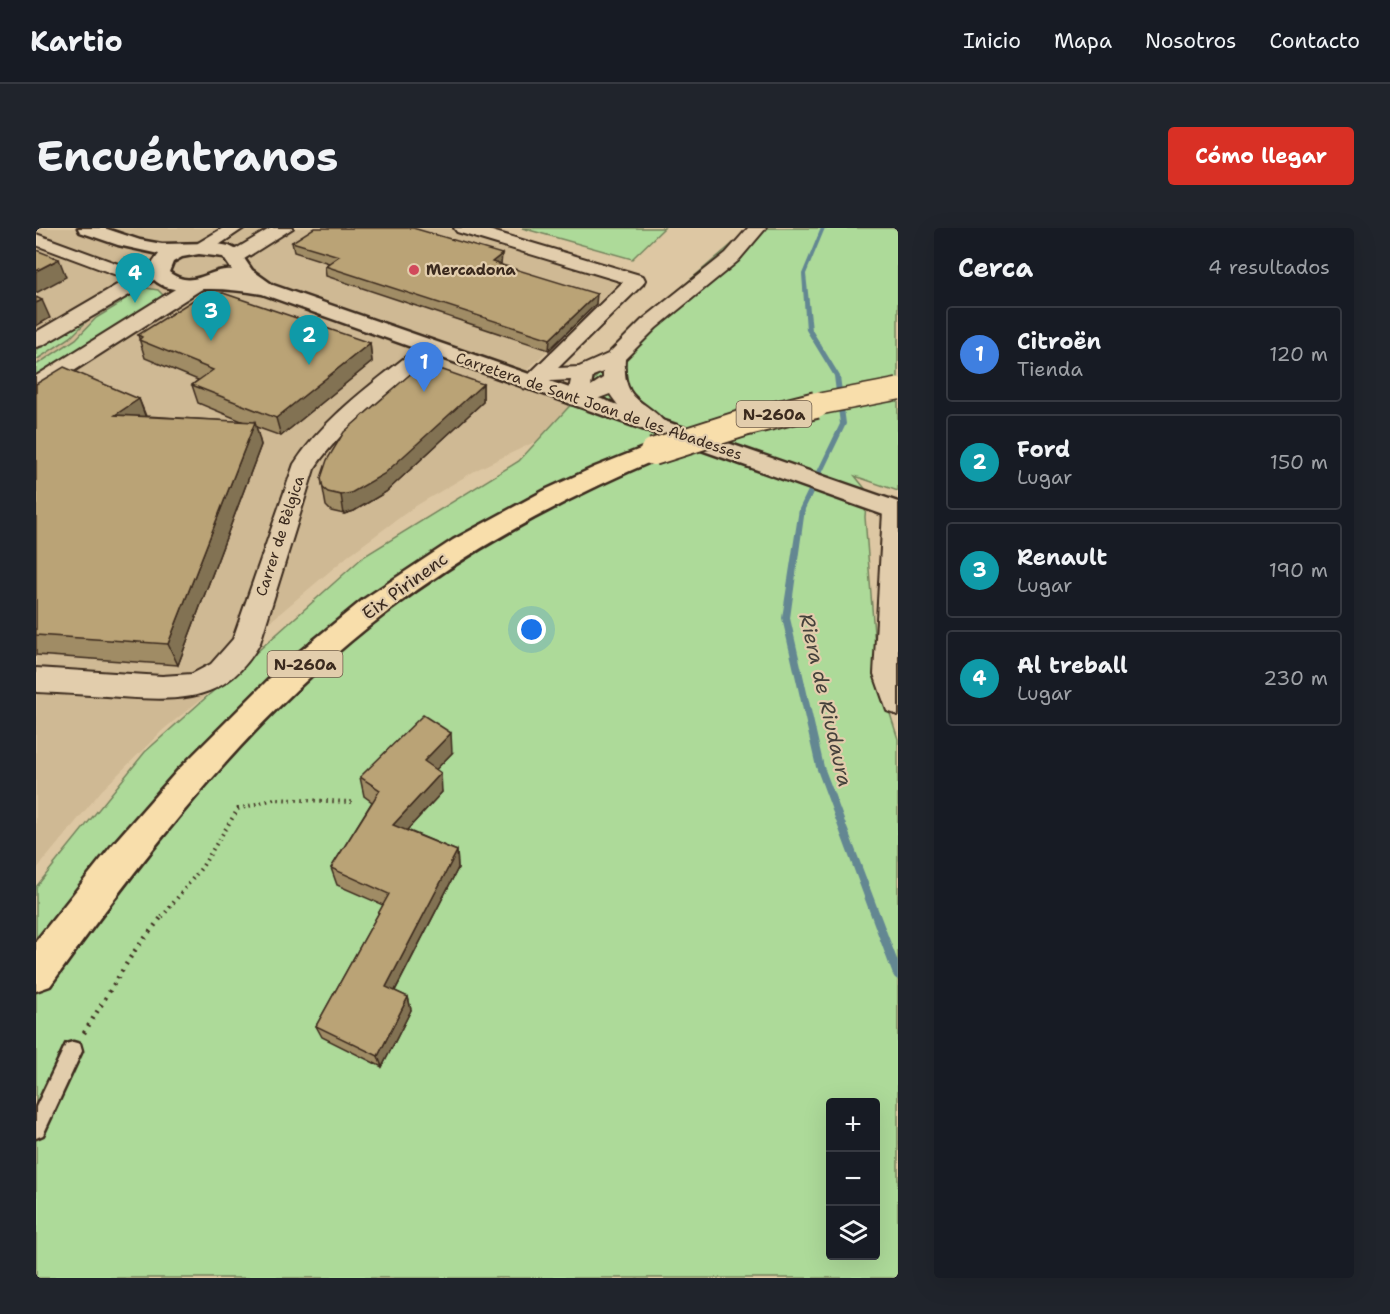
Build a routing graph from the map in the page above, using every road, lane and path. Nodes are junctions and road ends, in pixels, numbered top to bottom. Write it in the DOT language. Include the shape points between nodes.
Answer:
graph roads {
  1 [pos="87,228"];
  2 [pos="235,228"];
  3 [pos="284,228"];
  4 [pos="463,228"];
  5 [pos="757,228"];
  6 [pos="36,239"];
  7 [pos="198,248"];
  8 [pos="236,259"];
  9 [pos="152,265"];
  10 [pos="636,280"];
  11 [pos="201,284"];
  12 [pos="266,289"];
  13 [pos="687,294"];
  14 [pos="36,341"];
  15 [pos="430,347"];
  16 [pos="614,369"];
  17 [pos="583,373"];
  18 [pos="531,383"];
  19 [pos="36,385"];
  20 [pos="898,389"];
  21 [pos="578,399"];
  22 [pos="655,439"];
  23 [pos="897,511"];
  24 [pos="36,680"];
  25 [pos="898,703"];
  26 [pos="352,802"];
  27 [pos="36,972"];
  28 [pos="73,1052"];
  29 [pos="36,1128"];
  1 -- 9 [label="main road"];
  2 -- 7 [label="street"];
  3 -- 8 [label="street"];
  4 -- 10 [label="street"];
  5 -- 13 [label="street" via="732,257"];
  6 -- 9 [label="street"];
  7 -- 8 [label="main road" via="226,251"];
  7 -- 9 [label="main road"];
  8 -- 11 [label="main road" via="232,272"];
  8 -- 12 [label="main road, Carretera de Sant Joan de les Abadesses" via="249,278"];
  9 -- 11 [label="main road, Carretera de Sant Joan de les Abadesses" via="168,281"];
  9 -- 14 [label="street"];
  10 -- 13 [label="street"];
  10 -- 18 [label="street"];
  11 -- 12 [label="main road, Carretera de Sant Joan de les Abadesses"];
  11 -- 19 [label="street"];
  12 -- 15 [label="main road, Carretera de Sant Joan de les Abadesses"];
  13 -- 16 [label="street" via="649,324"];
  15 -- 18 [label="main road, Carretera de Sant Joan de les Abadesses"];
  15 -- 24 [label="street, Carrer de Bèlgica" via="334,429 308,459 246,643 230,666 218,676 183,689"];
  16 -- 17 [label="street"];
  16 -- 21 [label="street" via="604,389"];
  16 -- 22 [label="street" via="632,406"];
  17 -- 18 [label="street" via="546,375"];
  17 -- 21 [label="street"];
  18 -- 21 [label="main road, Carretera de Sant Joan de les Abadesses"];
  20 -- 22 [label="main road, Eix Pirinenc / N-260a, bridge"];
  21 -- 22 [label="main road, Carretera de Sant Joan de les Abadesses"];
  22 -- 23 [label="main road, Carretera de Sant Joan de les Abadesses" via="723,450"];
  22 -- 27 [label="main road, Eix Pirinenc / N-260a" via="453,551 309,660 172,798 100,885"];
  23 -- 25 [label="street" via="889,674"];
  26 -- 28 [label="path" via="274,799 238,809 202,867 133,953"];
  28 -- 29 [label="lane"];
}
